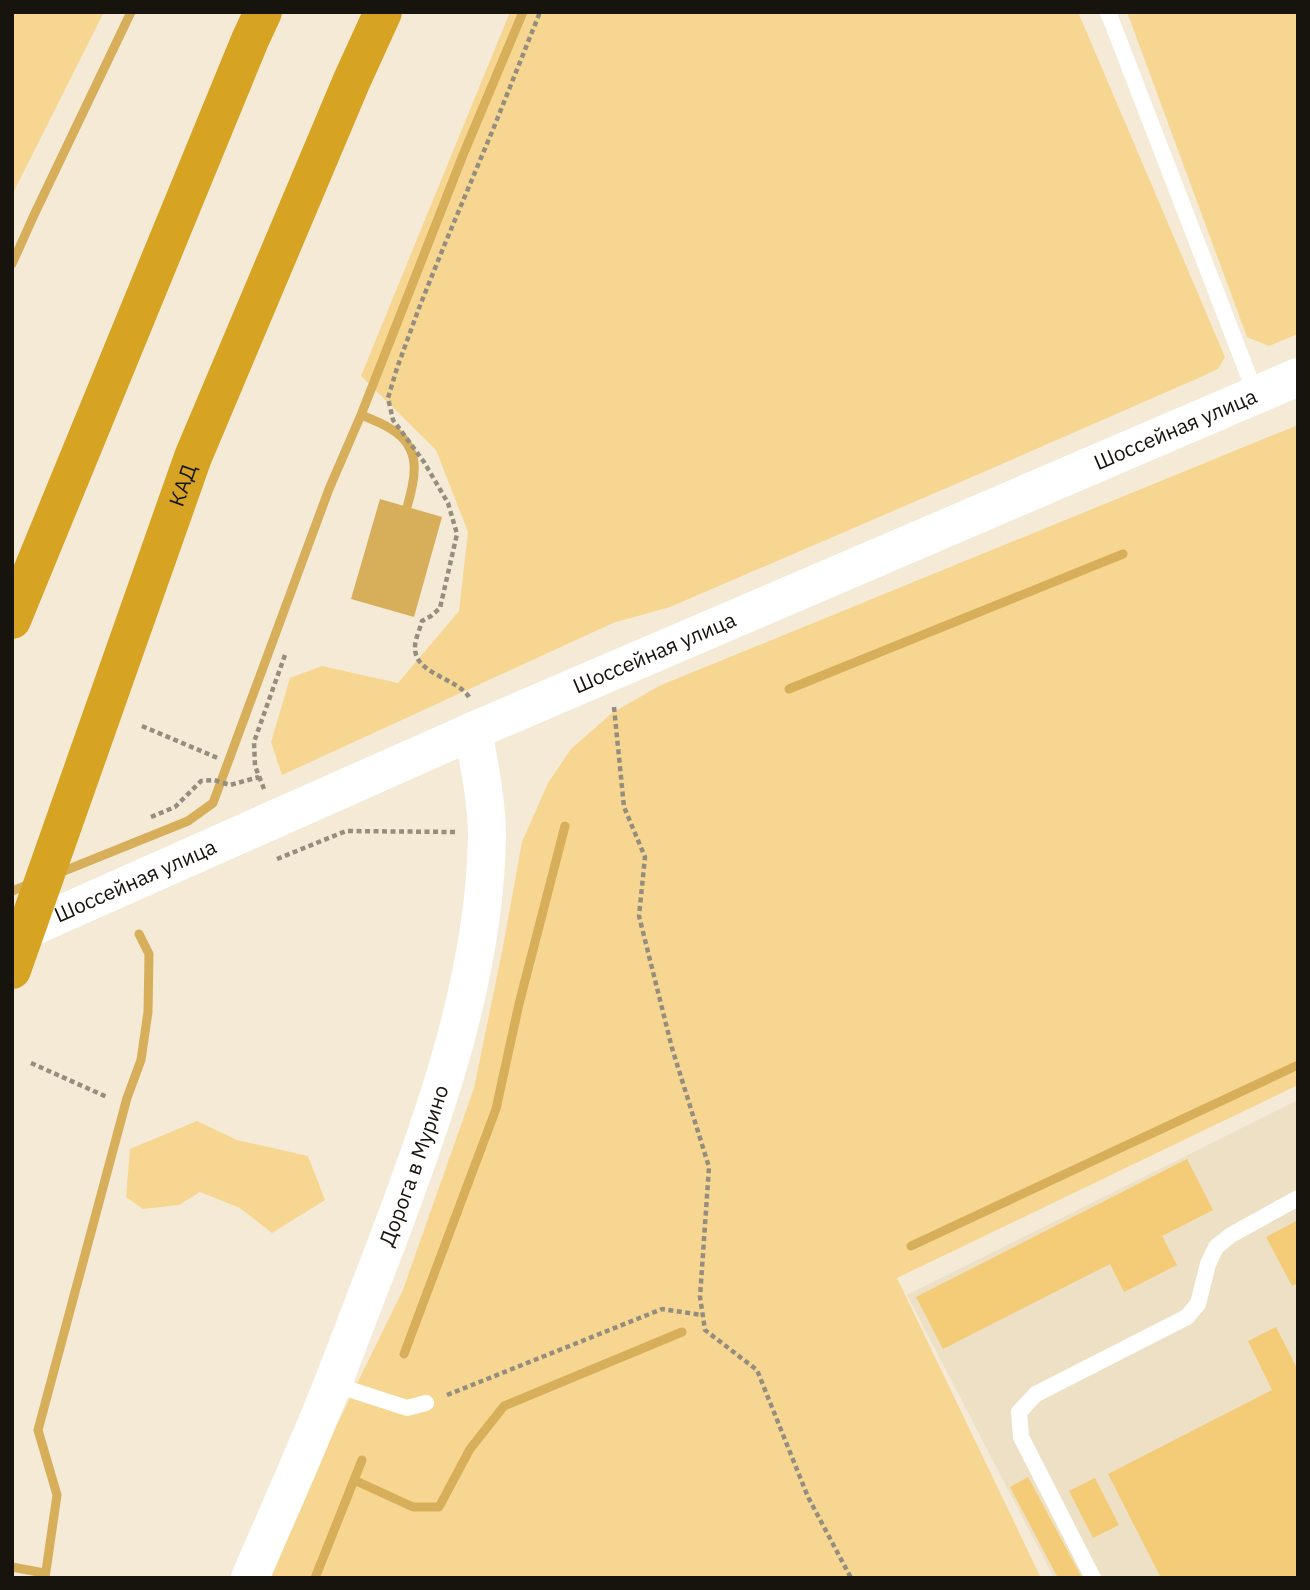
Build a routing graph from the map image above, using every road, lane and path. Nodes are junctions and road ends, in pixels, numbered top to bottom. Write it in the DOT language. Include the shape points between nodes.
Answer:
graph roads {
  1 [pos="264,12"];
  2 [pos="383,12"];
  3 [pos="540,12"];
  4 [pos="1108,12"];
  5 [pos="1298,377"];
  6 [pos="1256,396"];
  7 [pos="12,620"];
  8 [pos="285,655"];
  9 [pos="610,672"];
  10 [pos="142,726"];
  11 [pos="473,731"];
  12 [pos="220,759"];
  13 [pos="259,776"];
  14 [pos="151,817"];
  15 [pos="274,820"];
  16 [pos="487,833"];
  17 [pos="271,862"];
  18 [pos="12,936"];
  19 [pos="12,970"];
  20 [pos="31,1063"];
  21 [pos="107,1097"];
  22 [pos="1298,1198"];
  23 [pos="702,1315"];
  24 [pos="332,1384"];
  25 [pos="426,1403"];
  26 [pos="250,1578"];
  27 [pos="851,1578"];
  28 [pos="1093,1578"];
  1 -- 7 [label="highway"];
  2 -- 19 [label="highway, КАД" via="193,457"];
  3 -- 11 [label="path" via="429,283 388,398 393,420 448,503 457,534 440,608 422,621 414,646 416,658 465,690 471,699"];
  4 -- 6 [label="lane"];
  5 -- 6 [label="main road, Шоссейная улица"];
  6 -- 9 [label="main road, Шоссейная улица"];
  8 -- 13 [label="path" via="254,742"];
  9 -- 11 [label="main road, Шоссейная улица"];
  9 -- 23 [label="path" via="624,807 645,857 639,916 672,1048 709,1167"];
  10 -- 12 [label="path"];
  11 -- 15 [label="main road, Шоссейная улица"];
  11 -- 16 [label="main road, Дорога в Мурино"];
  13 -- 14 [label="path" via="230,785 201,781 175,807"];
  13 -- 15 [label="path"];
  15 -- 18 [label="main road, Шоссейная улица"];
  16 -- 17 [label="path" via="346,831"];
  16 -- 24 [label="main road, Дорога в Мурино" via="478,934 438,1099"];
  20 -- 21 [label="path"];
  22 -- 28 [label="lane" via="1216,1247 1198,1304 1187,1317 1036,1394 1019,1412 1021,1437"];
  23 -- 25 [label="path" via="662,1309"];
  23 -- 27 [label="path" via="705,1330 757,1370 808,1497"];
  24 -- 25 [label="lane" via="407,1408"];
  24 -- 26 [label="main road, Дорога в Мурино"];
}
